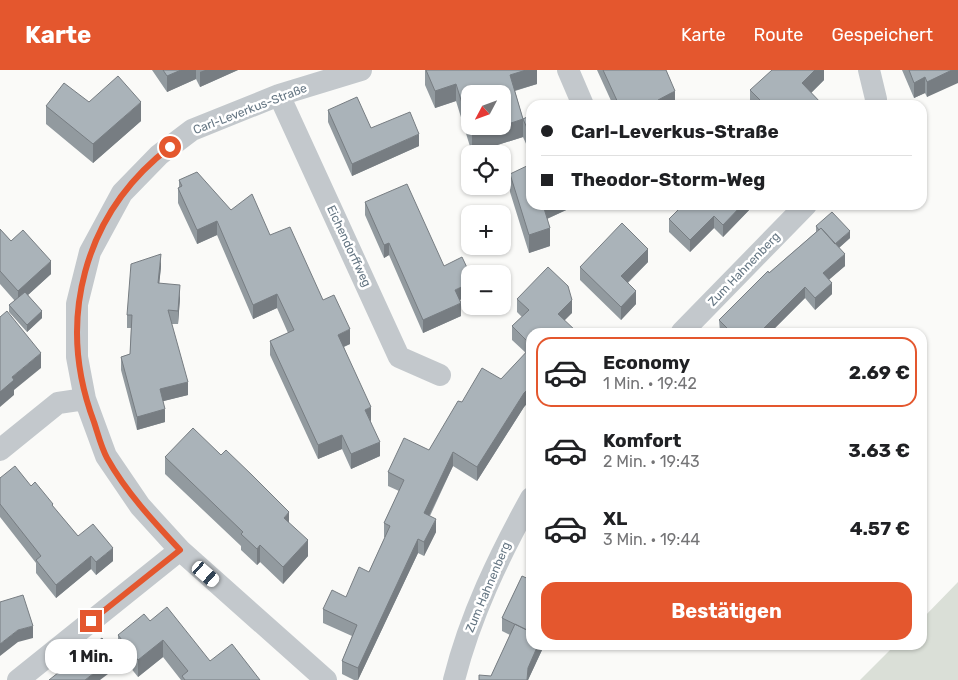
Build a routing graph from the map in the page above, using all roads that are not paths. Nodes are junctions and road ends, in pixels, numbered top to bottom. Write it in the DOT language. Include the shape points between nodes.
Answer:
graph roads {
  1 [pos="361,70"];
  2 [pos="568,70"];
  3 [pos="869,70"];
  4 [pos="279,95"];
  5 [pos="581,100"];
  6 [pos="876,100"];
  7 [pos="801,210"];
  8 [pos="686,328"];
  9 [pos="440,376"];
  10 [pos="85,399"];
  11 [pos="0,450"];
  12 [pos="526,507"];
  13 [pos="180,550"];
  14 [pos="18,680"];
  15 [pos="326,680"];
  16 [pos="454,680"];
  1 -- 4 [label="street, Carl-Leverkus-Straße"];
  2 -- 5 [label="street"];
  3 -- 6 [label="street"];
  4 -- 9 [label="street, Eichendorffweg" via="400,357"];
  4 -- 10 [label="street, Carl-Leverkus-Straße" via="192,130 159,156 122,193 90,252 77,304 77,357"];
  7 -- 8 [label="street, Zum Hahnenberg"];
  10 -- 11 [label="street" via="58,403"];
  10 -- 13 [label="street, Carl-Leverkus-Straße" via="106,456 140,506"];
  12 -- 16 [label="street, Zum Hahnenberg" via="506,543 474,616"];
  13 -- 14 [label="street"];
  13 -- 15 [label="street, Carl-Leverkus-Straße"];
}
